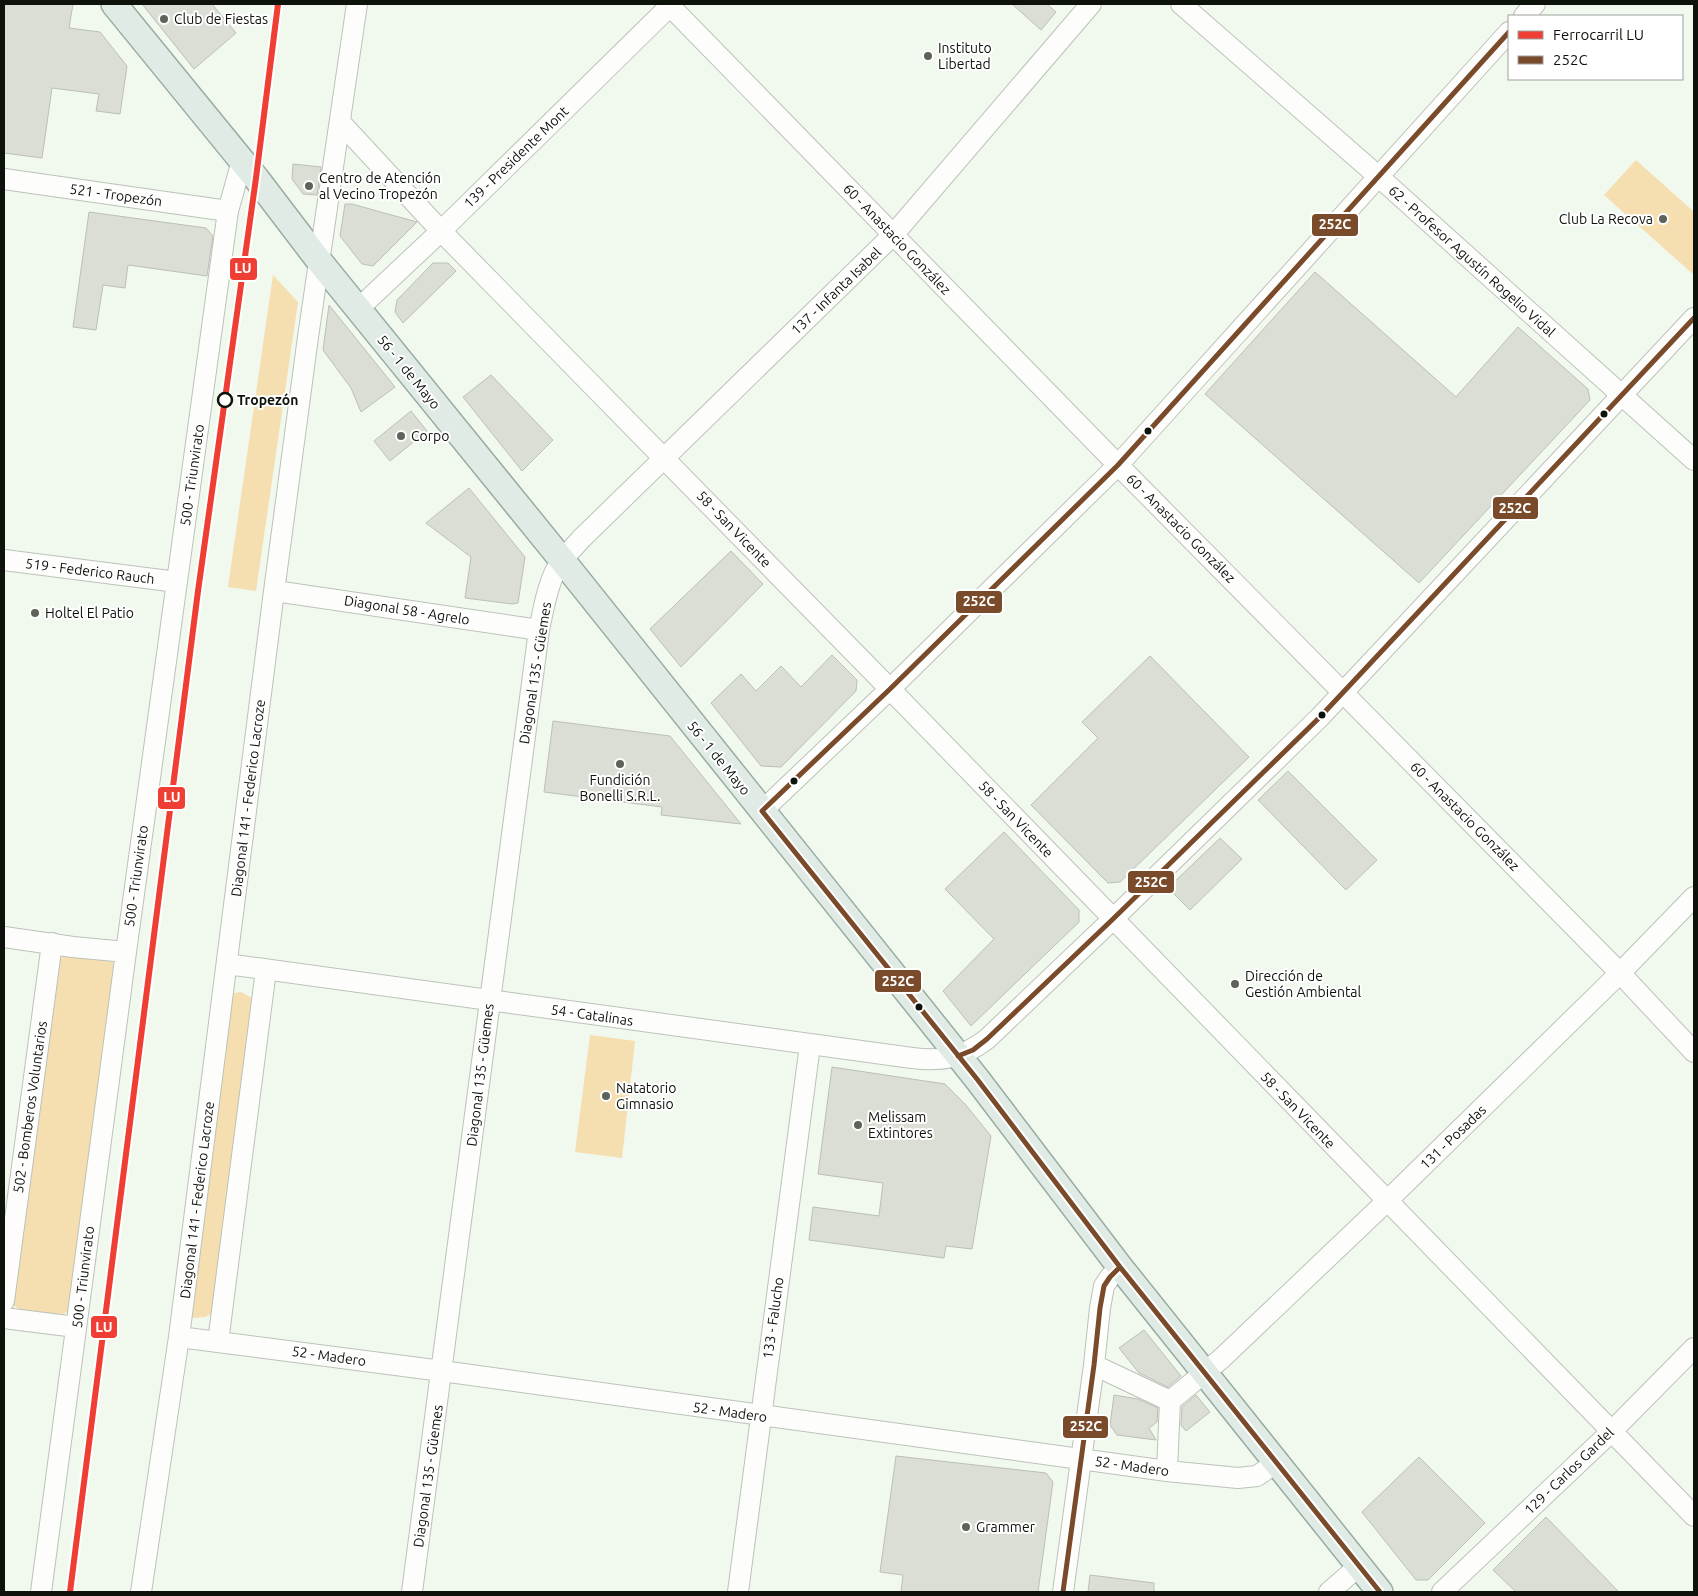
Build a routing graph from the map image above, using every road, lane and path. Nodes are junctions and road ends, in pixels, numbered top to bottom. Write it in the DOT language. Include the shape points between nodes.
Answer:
graph roads {
  1 [pos="114,4"];
  2 [pos="357,4"];
  3 [pos="670,4"];
  4 [pos="1091,4"];
  5 [pos="1181,4"];
  6 [pos="1535,4"];
  7 [pos="1525,15"];
  8 [pos="1508,33"];
  9 [pos="340,122"];
  10 [pos="242,161"];
  11 [pos="1379,177"];
  12 [pos="4,179"];
  13 [pos="228,211"];
  14 [pos="440,231"];
  15 [pos="893,235"];
  16 [pos="320,262"];
  17 [pos="358,309"];
  18 [pos="1694,318"];
  19 [pos="1621,396"];
  20 [pos="665,459"];
  21 [pos="1694,460"];
  22 [pos="1118,464"];
  23 [pos="4,560"];
  24 [pos="562,560"];
  25 [pos="177,582"];
  26 [pos="275,590"];
  27 [pos="539,630"];
  28 [pos="890,689"];
  29 [pos="1343,692"];
  30 [pos="762,811"];
  31 [pos="1694,897"];
  32 [pos="1113,919"];
  33 [pos="4,937"];
  34 [pos="52,943"];
  35 [pos="126,952"];
  36 [pos="227,964"];
  37 [pos="266,970"];
  38 [pos="1620,973"];
  39 [pos="489,1002"];
  40 [pos="810,1044"];
  41 [pos="1694,1052"];
  42 [pos="958,1056"];
  43 [pos="1387,1201"];
  44 [pos="1120,1267"];
  45 [pos="4,1301"];
  46 [pos="4,1318"];
  47 [pos="76,1327"];
  48 [pos="179,1337"];
  49 [pos="218,1342"];
  50 [pos="1694,1348"];
  51 [pos="1094,1365"];
  52 [pos="442,1371"];
  53 [pos="1206,1371"];
  54 [pos="1170,1401"];
  55 [pos="760,1416"];
  56 [pos="1612,1430"];
  57 [pos="1082,1459"];
  58 [pos="1277,1462"];
  59 [pos="1167,1471"];
  60 [pos="1694,1516"];
  61 [pos="1359,1566"];
  62 [pos="41,1592"];
  63 [pos="141,1592"];
  64 [pos="412,1592"];
  65 [pos="738,1592"];
  66 [pos="1063,1592"];
  67 [pos="1329,1592"];
  68 [pos="1380,1592"];
  69 [pos="1442,1592"];
  1 -- 10 [label="main road, 56 - 1 de Mayo"];
  2 -- 9 [label="street, Diagonal 141 - Federico Lacroze"];
  3 -- 14 [label="street, 139 - Presidente Mont"];
  3 -- 15 [label="street, 60 - Anastacio González"];
  4 -- 15 [label="street, 137 - Infanta Isabel"];
  5 -- 11 [label="street, 62 - Profesor Agustín Rogelio Vidal"];
  6 -- 7 [label="street"];
  8 -- 11 [label="street"];
  9 -- 14 [label="street, 58 - San Vicente"];
  9 -- 16 [label="street, Diagonal 141 - Federico Lacroze"];
  10 -- 13 [label="street, 500 - Triunvirato"];
  10 -- 16 [label="main road, 56 - 1 de Mayo"];
  11 -- 19 [label="street, 62 - Profesor Agustín Rogelio Vidal"];
  11 -- 22 [label="street"];
  12 -- 13 [label="street, 521 - Tropezón"];
  13 -- 25 [label="street, 500 - Triunvirato"];
  14 -- 17 [label="street, 139 - Presidente Mont"];
  14 -- 20 [label="street, 58 - San Vicente"];
  15 -- 20 [label="street, 137 - Infanta Isabel"];
  15 -- 22 [label="street, 60 - Anastacio González"];
  16 -- 17 [label="main road, 56 - 1 de Mayo"];
  16 -- 26 [label="street, Diagonal 141 - Federico Lacroze"];
  17 -- 24 [label="main road, 56 - 1 de Mayo"];
  18 -- 19 [label="street, 54 - Catalinas"];
  19 -- 21 [label="street, 62 - Profesor Agustín Rogelio Vidal"];
  19 -- 29 [label="street, 54 - Catalinas"];
  20 -- 24 [label="street, 137 - Infanta Isabel"];
  20 -- 28 [label="street, 58 - San Vicente"];
  22 -- 28 [label="street"];
  22 -- 29 [label="street, 60 - Anastacio González"];
  23 -- 25 [label="street, 519 - Federico Rauch"];
  24 -- 27 [label="street, Diagonal 135 - Güemes" via="547,595"];
  24 -- 30 [label="main road, 56 - 1 de Mayo"];
  25 -- 35 [label="street, 500 - Triunvirato"];
  26 -- 27 [label="street, Diagonal 58 - Agrelo"];
  26 -- 36 [label="street, Diagonal 141 - Federico Lacroze"];
  27 -- 39 [label="street, Diagonal 135 - Güemes"];
  28 -- 30 [label="street"];
  28 -- 32 [label="street, 58 - San Vicente"];
  29 -- 32 [label="street, 54 - Catalinas"];
  29 -- 38 [label="street, 60 - Anastacio González"];
  30 -- 42 [label="main road, 56 - 1 de Mayo"];
  31 -- 38 [label="street, 131 - Posadas"];
  32 -- 42 [label="street, 54 - Catalinas" via="987,1039"];
  32 -- 43 [label="street, 58 - San Vicente"];
  33 -- 34 [label="street"];
  34 -- 35 [label="street"];
  34 -- 45 [label="street, 502 - Bomberos Voluntarios"];
  35 -- 47 [label="street, 500 - Triunvirato"];
  36 -- 37 [label="street, 54 - Catalinas"];
  36 -- 48 [label="street, Diagonal 141 - Federico Lacroze"];
  37 -- 39 [label="street, 54 - Catalinas"];
  37 -- 49 [label="street"];
  38 -- 41 [label="street, 60 - Anastacio González"];
  38 -- 43 [label="street, 131 - Posadas"];
  39 -- 40 [label="street, 54 - Catalinas"];
  39 -- 52 [label="street, Diagonal 135 - Güemes"];
  40 -- 42 [label="street, 54 - Catalinas" via="928,1060"];
  40 -- 55 [label="street, 133 - Falucho"];
  42 -- 44 [label="main road, 56 - 1 de Mayo"];
  43 -- 53 [label="street, 131 - Posadas"];
  43 -- 56 [label="street, 58 - San Vicente"];
  44 -- 51 [label="street" via="1104,1286"];
  44 -- 53 [label="main road, 56 - 1 de Mayo"];
  46 -- 47 [label="street"];
  47 -- 62 [label="street, 500 - Triunvirato"];
  48 -- 49 [label="street, 52 - Madero"];
  48 -- 63 [label="street, Diagonal 141 - Federico Lacroze"];
  49 -- 52 [label="street, 52 - Madero"];
  50 -- 56 [label="street, 129 - Carlos Gardel"];
  51 -- 54 [label="street"];
  51 -- 57 [label="street"];
  52 -- 55 [label="street, 52 - Madero"];
  52 -- 64 [label="street, Diagonal 135 - Güemes"];
  53 -- 54 [label="street, 131 - Posadas"];
  53 -- 58 [label="main road, 56 - 1 de Mayo"];
  54 -- 59 [label="street"];
  55 -- 57 [label="street, 52 - Madero"];
  55 -- 65 [label="street, 133 - Falucho"];
  56 -- 60 [label="street, 58 - San Vicente"];
  56 -- 69 [label="street, 129 - Carlos Gardel"];
  57 -- 59 [label="street, 52 - Madero"];
  57 -- 66 [label="street"];
  58 -- 59 [label="street, 52 - Madero" via="1257,1476 1245,1478"];
  58 -- 61 [label="main road, 56 - 1 de Mayo"];
  61 -- 67 [label="street"];
  61 -- 68 [label="main road, 56 - 1 de Mayo"];
}
